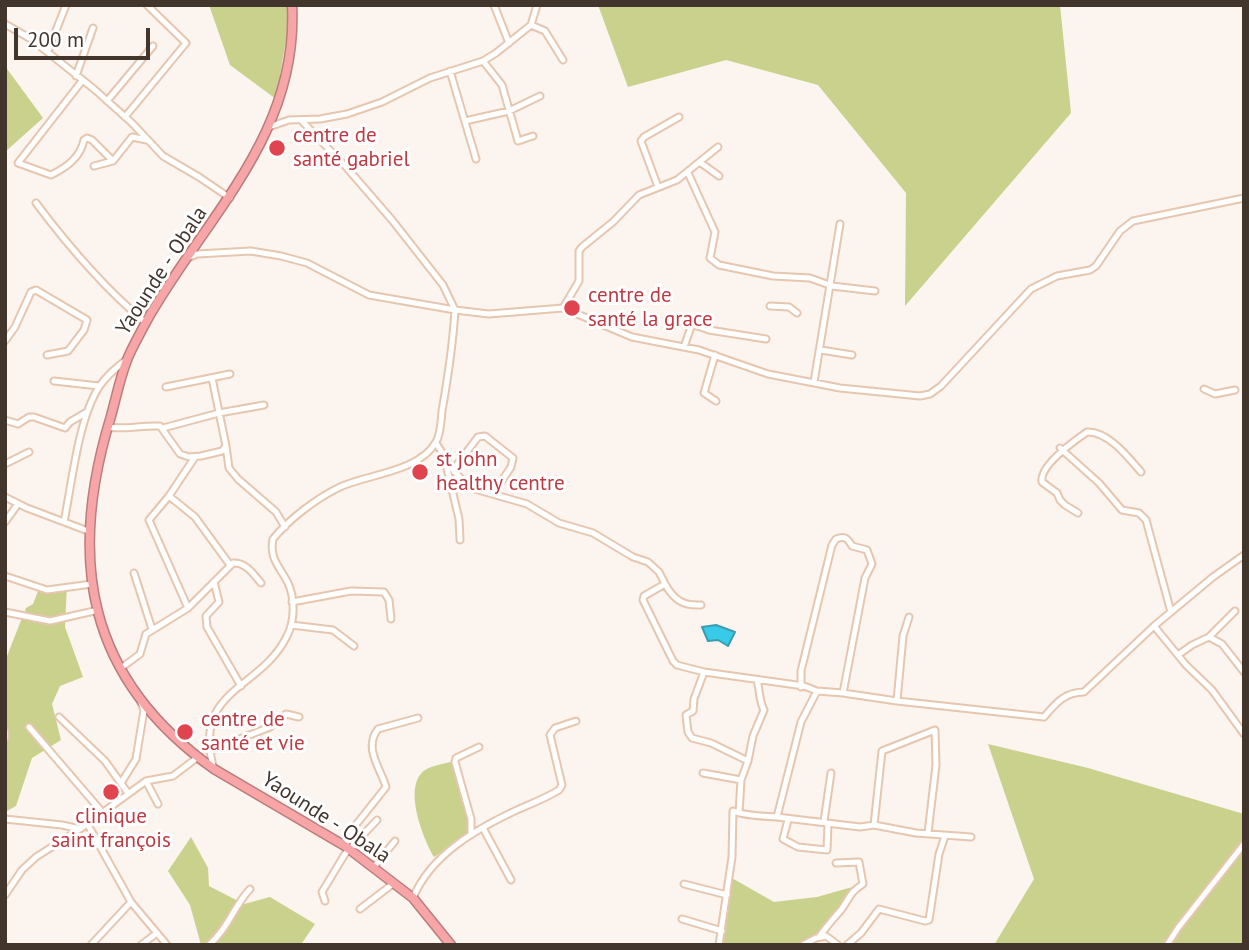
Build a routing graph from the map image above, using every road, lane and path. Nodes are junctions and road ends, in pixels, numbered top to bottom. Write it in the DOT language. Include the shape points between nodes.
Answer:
graph roads {
  1 [pos="66,5"];
  2 [pos="148,5"];
  3 [pos="292,5"];
  4 [pos="494,5"];
  5 [pos="537,5"];
  6 [pos="5,24"];
  7 [pos="531,25"];
  8 [pos="93,28"];
  9 [pos="509,43"];
  10 [pos="153,46"];
  11 [pos="47,51"];
  12 [pos="563,60"];
  13 [pos="483,61"];
  14 [pos="450,71"];
  15 [pos="76,76"];
  16 [pos="82,81"];
  17 [pos="540,96"];
  18 [pos="107,101"];
  19 [pos="509,111"];
  20 [pos="125,117"];
  21 [pos="679,117"];
  22 [pos="301,120"];
  23 [pos="465,121"];
  24 [pos="269,127"];
  25 [pos="533,135"];
  26 [pos="147,140"];
  27 [pos="718,147"];
  28 [pos="476,159"];
  29 [pos="113,161"];
  30 [pos="701,163"];
  31 [pos="94,166"];
  32 [pos="688,173"];
  33 [pos="719,176"];
  34 [pos="658,187"];
  35 [pos="230,198"];
  36 [pos="1244,198"];
  37 [pos="36,203"];
  38 [pos="840,223"];
  39 [pos="190,257"];
  40 [pos="832,285"];
  41 [pos="875,291"];
  42 [pos="770,306"];
  43 [pos="563,307"];
  44 [pos="454,310"];
  45 [pos="797,313"];
  46 [pos="146,324"];
  47 [pos="766,339"];
  48 [pos="5,341"];
  49 [pos="684,347"];
  50 [pos="821,350"];
  51 [pos="47,355"];
  52 [pos="715,355"];
  53 [pos="852,355"];
  54 [pos="127,359"];
  55 [pos="230,374"];
  56 [pos="212,378"];
  57 [pos="54,381"];
  58 [pos="814,382"];
  59 [pos="100,386"];
  60 [pos="166,387"];
  61 [pos="1203,389"];
  62 [pos="1235,390"];
  63 [pos="716,401"];
  64 [pos="264,405"];
  65 [pos="88,411"];
  66 [pos="219,413"];
  67 [pos="5,420"];
  68 [pos="107,427"];
  69 [pos="163,428"];
  70 [pos="436,443"];
  71 [pos="226,446"];
  72 [pos="1061,449"];
  73 [pos="29,452"];
  74 [pos="195,457"];
  75 [pos="444,458"];
  76 [pos="5,464"];
  77 [pos="453,470"];
  78 [pos="1140,472"];
  79 [pos="493,494"];
  80 [pos="169,496"];
  81 [pos="5,497"];
  82 [pos="18,504"];
  83 [pos="1078,513"];
  84 [pos="5,522"];
  85 [pos="64,522"];
  86 [pos="285,527"];
  87 [pos="88,531"];
  88 [pos="460,540"];
  89 [pos="1244,555"];
  90 [pos="230,565"];
  91 [pos="134,573"];
  92 [pos="5,576"];
  93 [pos="214,582"];
  94 [pos="261,583"];
  95 [pos="92,584"];
  96 [pos="665,584"];
  97 [pos="292,602"];
  98 [pos="701,605"];
  99 [pos="188,608"];
  100 [pos="1171,611"];
  101 [pos="1235,611"];
  102 [pos="5,612"];
  103 [pos="99,612"];
  104 [pos="909,617"];
  105 [pos="391,619"];
  106 [pos="291,625"];
  107 [pos="1154,626"];
  108 [pos="152,629"];
  109 [pos="1209,638"];
  110 [pos="354,646"];
  111 [pos="1178,655"];
  112 [pos="121,668"];
  113 [pos="704,672"];
  114 [pos="1244,672"];
  115 [pos="757,680"];
  116 [pos="241,686"];
  117 [pos="800,687"];
  118 [pos="817,691"];
  119 [pos="844,693"];
  120 [pos="897,701"];
  121 [pos="141,703"];
  122 [pos="59,717"];
  123 [pos="299,717"];
  124 [pos="418,718"];
  125 [pos="576,721"];
  126 [pos="29,727"];
  127 [pos="5,732"];
  128 [pos="1244,734"];
  129 [pos="5,738"];
  130 [pos="479,747"];
  131 [pos="209,751"];
  132 [pos="198,757"];
  133 [pos="748,761"];
  134 [pos="214,769"];
  135 [pos="703,773"];
  136 [pos="831,773"];
  137 [pos="741,780"];
  138 [pos="146,781"];
  139 [pos="121,783"];
  140 [pos="128,793"];
  141 [pos="158,804"];
  142 [pos="102,812"];
  143 [pos="739,813"];
  144 [pos="777,817"];
  145 [pos="5,819"];
  146 [pos="377,820"];
  147 [pos="788,820"];
  148 [pos="826,823"];
  149 [pos="88,825"];
  150 [pos="874,825"];
  151 [pos="483,828"];
  152 [pos="80,829"];
  153 [pos="928,833"];
  154 [pos="471,835"];
  155 [pos="945,836"];
  156 [pos="971,837"];
  157 [pos="394,841"];
  158 [pos="1244,844"];
  159 [pos="348,848"];
  160 [pos="836,863"];
  161 [pos="373,869"];
  162 [pos="512,880"];
  163 [pos="394,883"];
  164 [pos="684,884"];
  165 [pos="250,889"];
  166 [pos="5,895"];
  167 [pos="727,895"];
  168 [pos="413,898"];
  169 [pos="326,901"];
  170 [pos="131,902"];
  171 [pos="360,909"];
  172 [pos="682,919"];
  173 [pos="722,931"];
  174 [pos="157,933"];
  175 [pos="819,937"];
  176 [pos="91,945"];
  177 [pos="141,945"];
  178 [pos="167,945"];
  179 [pos="209,945"];
  180 [pos="452,945"];
  181 [pos="719,945"];
  182 [pos="803,945"];
  183 [pos="838,945"];
  184 [pos="847,945"];
  185 [pos="1167,945"];
  1 -- 11 [label="street"];
  2 -- 20 [label="street" via="186,43"];
  3 -- 24 [label="highway, Yaounde - Obala" via="288,65"];
  4 -- 9 [label="street"];
  5 -- 7 [label="street"];
  6 -- 11 [label="street"];
  7 -- 9 [label="street"];
  7 -- 12 [label="street" via="545,31"];
  8 -- 15 [label="street"];
  9 -- 13 [label="street"];
  10 -- 18 [label="street"];
  11 -- 15 [label="street"];
  13 -- 14 [label="street"];
  13 -- 19 [label="street" via="502,85"];
  14 -- 22 [label="street" via="356,111"];
  14 -- 23 [label="street"];
  15 -- 16 [label="street"];
  16 -- 18 [label="street"];
  16 -- 29 [label="street" via="18,163 51,175 70,164 87,138"];
  17 -- 19 [label="street"];
  18 -- 20 [label="street"];
  19 -- 23 [label="street"];
  19 -- 25 [label="street" via="518,141"];
  20 -- 26 [label="street"];
  21 -- 34 [label="street" via="641,141"];
  22 -- 24 [label="street"];
  22 -- 44 [label="street" via="392,220 443,285"];
  23 -- 28 [label="street"];
  24 -- 35 [label="highway, Yaounde - Obala"];
  26 -- 29 [label="street" via="132,137"];
  26 -- 35 [label="street" via="172,163"];
  27 -- 30 [label="street"];
  29 -- 31 [label="street"];
  30 -- 32 [label="street"];
  30 -- 33 [label="street"];
  32 -- 34 [label="street"];
  32 -- 40 [label="street" via="715,232 710,258 719,265"];
  34 -- 43 [label="street" via="639,195 582,247 579,281"];
  35 -- 39 [label="highway, Yaounde - Obala"];
  36 -- 58 [label="street" via="1125,225 1096,266 1057,276 1031,289 930,394 904,396"];
  37 -- 46 [label="street" via="66,243"];
  38 -- 40 [label="street"];
  39 -- 44 [label="street" via="251,251 281,256 307,263 369,295"];
  39 -- 46 [label="highway, Yaounde - Obala"];
  40 -- 41 [label="street"];
  40 -- 50 [label="street"];
  42 -- 45 [label="street" via="789,307"];
  43 -- 44 [label="street" via="489,314"];
  43 -- 49 [label="street" via="632,337"];
  44 -- 70 [label="street"];
  46 -- 54 [label="highway, Yaounde - Obala"];
  47 -- 49 [label="street" via="692,324"];
  48 -- 51 [label="street" via="36,290 87,320 85,330 68,351"];
  49 -- 52 [label="street"];
  50 -- 53 [label="street"];
  50 -- 58 [label="street"];
  52 -- 58 [label="street" via="768,374"];
  52 -- 63 [label="street" via="704,393"];
  54 -- 59 [label="street"];
  54 -- 68 [label="highway, Yaounde - Obala"];
  55 -- 56 [label="street"];
  56 -- 60 [label="street"];
  56 -- 66 [label="street"];
  57 -- 59 [label="street"];
  59 -- 65 [label="street"];
  61 -- 62 [label="street" via="1215,394"];
  64 -- 66 [label="street"];
  65 -- 67 [label="street" via="65,428 34,417 18,424"];
  65 -- 85 [label="street"];
  66 -- 69 [label="street"];
  66 -- 71 [label="street"];
  68 -- 69 [label="street"];
  68 -- 87 [label="highway, Yaounde - Obala"];
  69 -- 74 [label="street" via="180,454"];
  70 -- 75 [label="street"];
  70 -- 86 [label="street" via="403,466 339,488"];
  71 -- 74 [label="street"];
  71 -- 86 [label="street" via="229,468 276,512"];
  72 -- 78 [label="street" via="1090,431 1119,449"];
  72 -- 83 [label="street" via="1043,471 1042,482"];
  72 -- 100 [label="street" via="1122,510 1139,513 1146,520"];
  73 -- 76 [label="street"];
  74 -- 80 [label="street"];
  75 -- 77 [label="street"];
  75 -- 88 [label="street"];
  77 -- 79 [label="street" via="465,484"];
  77 -- 79 [label="street" via="478,437 485,436 513,458"];
  79 -- 96 [label="street" via="527,503 559,523 593,533 648,562"];
  80 -- 90 [label="street" via="195,517"];
  80 -- 99 [label="street" via="149,520"];
  81 -- 82 [label="street"];
  82 -- 84 [label="street"];
  82 -- 85 [label="street"];
  85 -- 87 [label="street"];
  86 -- 97 [label="street" via="273,539 272,559 289,586"];
  87 -- 95 [label="highway, Yaounde - Obala"];
  89 -- 100 [label="street"];
  90 -- 93 [label="street"];
  90 -- 94 [label="street" via="239,562"];
  91 -- 108 [label="street"];
  92 -- 95 [label="street" via="47,590"];
  93 -- 99 [label="street"];
  93 -- 116 [label="street" via="219,602 206,617 207,627"];
  95 -- 103 [label="highway, Yaounde - Obala"];
  96 -- 98 [label="street" via="677,600"];
  96 -- 113 [label="street" via="643,600 677,665"];
  97 -- 105 [label="street" via="352,591 384,592"];
  97 -- 106 [label="street"];
  99 -- 108 [label="street"];
  100 -- 107 [label="street"];
  101 -- 109 [label="street"];
  102 -- 103 [label="street" via="50,621"];
  103 -- 112 [label="highway, Yaounde - Obala"];
  104 -- 120 [label="street"];
  106 -- 110 [label="street" via="332,630"];
  106 -- 116 [label="street" via="284,643"];
  107 -- 111 [label="street"];
  107 -- 120 [label="street" via="1084,692 1071,692 1044,717"];
  108 -- 112 [label="street" via="143,638 140,654"];
  109 -- 111 [label="street"];
  109 -- 114 [label="street" via="1222,644"];
  111 -- 128 [label="street" via="1212,690"];
  112 -- 121 [label="highway, Yaounde - Obala"];
  113 -- 115 [label="street"];
  113 -- 133 [label="street" via="692,711 686,715 688,732 692,738"];
  115 -- 118 [label="street"];
  115 -- 133 [label="street" via="764,710"];
  116 -- 131 [label="street" via="220,703 210,730"];
  117 -- 119 [label="street" via="832,545 844,537 852,546 867,550 872,564 865,578"];
  118 -- 119 [label="street"];
  118 -- 144 [label="street" via="801,722"];
  119 -- 120 [label="street"];
  121 -- 132 [label="highway, Yaounde - Obala"];
  121 -- 139 [label="street" via="144,710 136,760"];
  122 -- 139 [label="street"];
  123 -- 131 [label="street" via="286,715 270,727"];
  124 -- 159 [label="street" via="374,734 374,759 386,788 355,827"];
  125 -- 151 [label="street" via="555,728 550,735 561,772 559,790"];
  126 -- 142 [label="street"];
  127 -- 129 [label="street"];
  130 -- 154 [label="street" via="454,762 471,819"];
  131 -- 134 [label="street"];
  132 -- 134 [label="highway, Yaounde - Obala"];
  132 -- 138 [label="street" via="173,776"];
  133 -- 137 [label="street"];
  134 -- 159 [label="highway, Yaounde - Obala"];
  135 -- 137 [label="street"];
  136 -- 148 [label="street"];
  137 -- 143 [label="street"];
  138 -- 140 [label="street"];
  138 -- 141 [label="street"];
  139 -- 140 [label="street"];
  140 -- 142 [label="street"];
  142 -- 149 [label="street"];
  143 -- 144 [label="street"];
  143 -- 167 [label="street" via="733,811"];
  144 -- 147 [label="street"];
  145 -- 152 [label="street"];
  146 -- 159 [label="street"];
  147 -- 148 [label="street"];
  147 -- 148 [label="street" via="783,839 798,847 827,850"];
  148 -- 150 [label="street"];
  149 -- 152 [label="street"];
  149 -- 170 [label="street"];
  150 -- 153 [label="street"];
  150 -- 153 [label="street" via="882,751 935,730"];
  151 -- 154 [label="street"];
  151 -- 162 [label="street"];
  152 -- 166 [label="street" via="36,857"];
  153 -- 155 [label="street"];
  154 -- 168 [label="street" via="433,866"];
  155 -- 156 [label="street"];
  155 -- 184 [label="street" via="929,920 880,909"];
  157 -- 161 [label="street"];
  158 -- 185 [label="street"];
  159 -- 161 [label="highway, Yaounde - Obala"];
  159 -- 169 [label="street" via="324,887"];
  160 -- 175 [label="street" via="859,862 863,884 851,892"];
  161 -- 163 [label="highway, Yaounde - Obala"];
  163 -- 168 [label="highway, Yaounde - Obala"];
  163 -- 171 [label="street"];
  164 -- 167 [label="street"];
  165 -- 179 [label="street"];
  167 -- 173 [label="street"];
  168 -- 180 [label="highway, Yaounde - Obala"];
  170 -- 174 [label="street"];
  170 -- 176 [label="street"];
  172 -- 173 [label="street"];
  173 -- 181 [label="street"];
  174 -- 177 [label="street"];
  174 -- 178 [label="street"];
  175 -- 182 [label="street"];
  175 -- 183 [label="street" via="826,936"];
}
